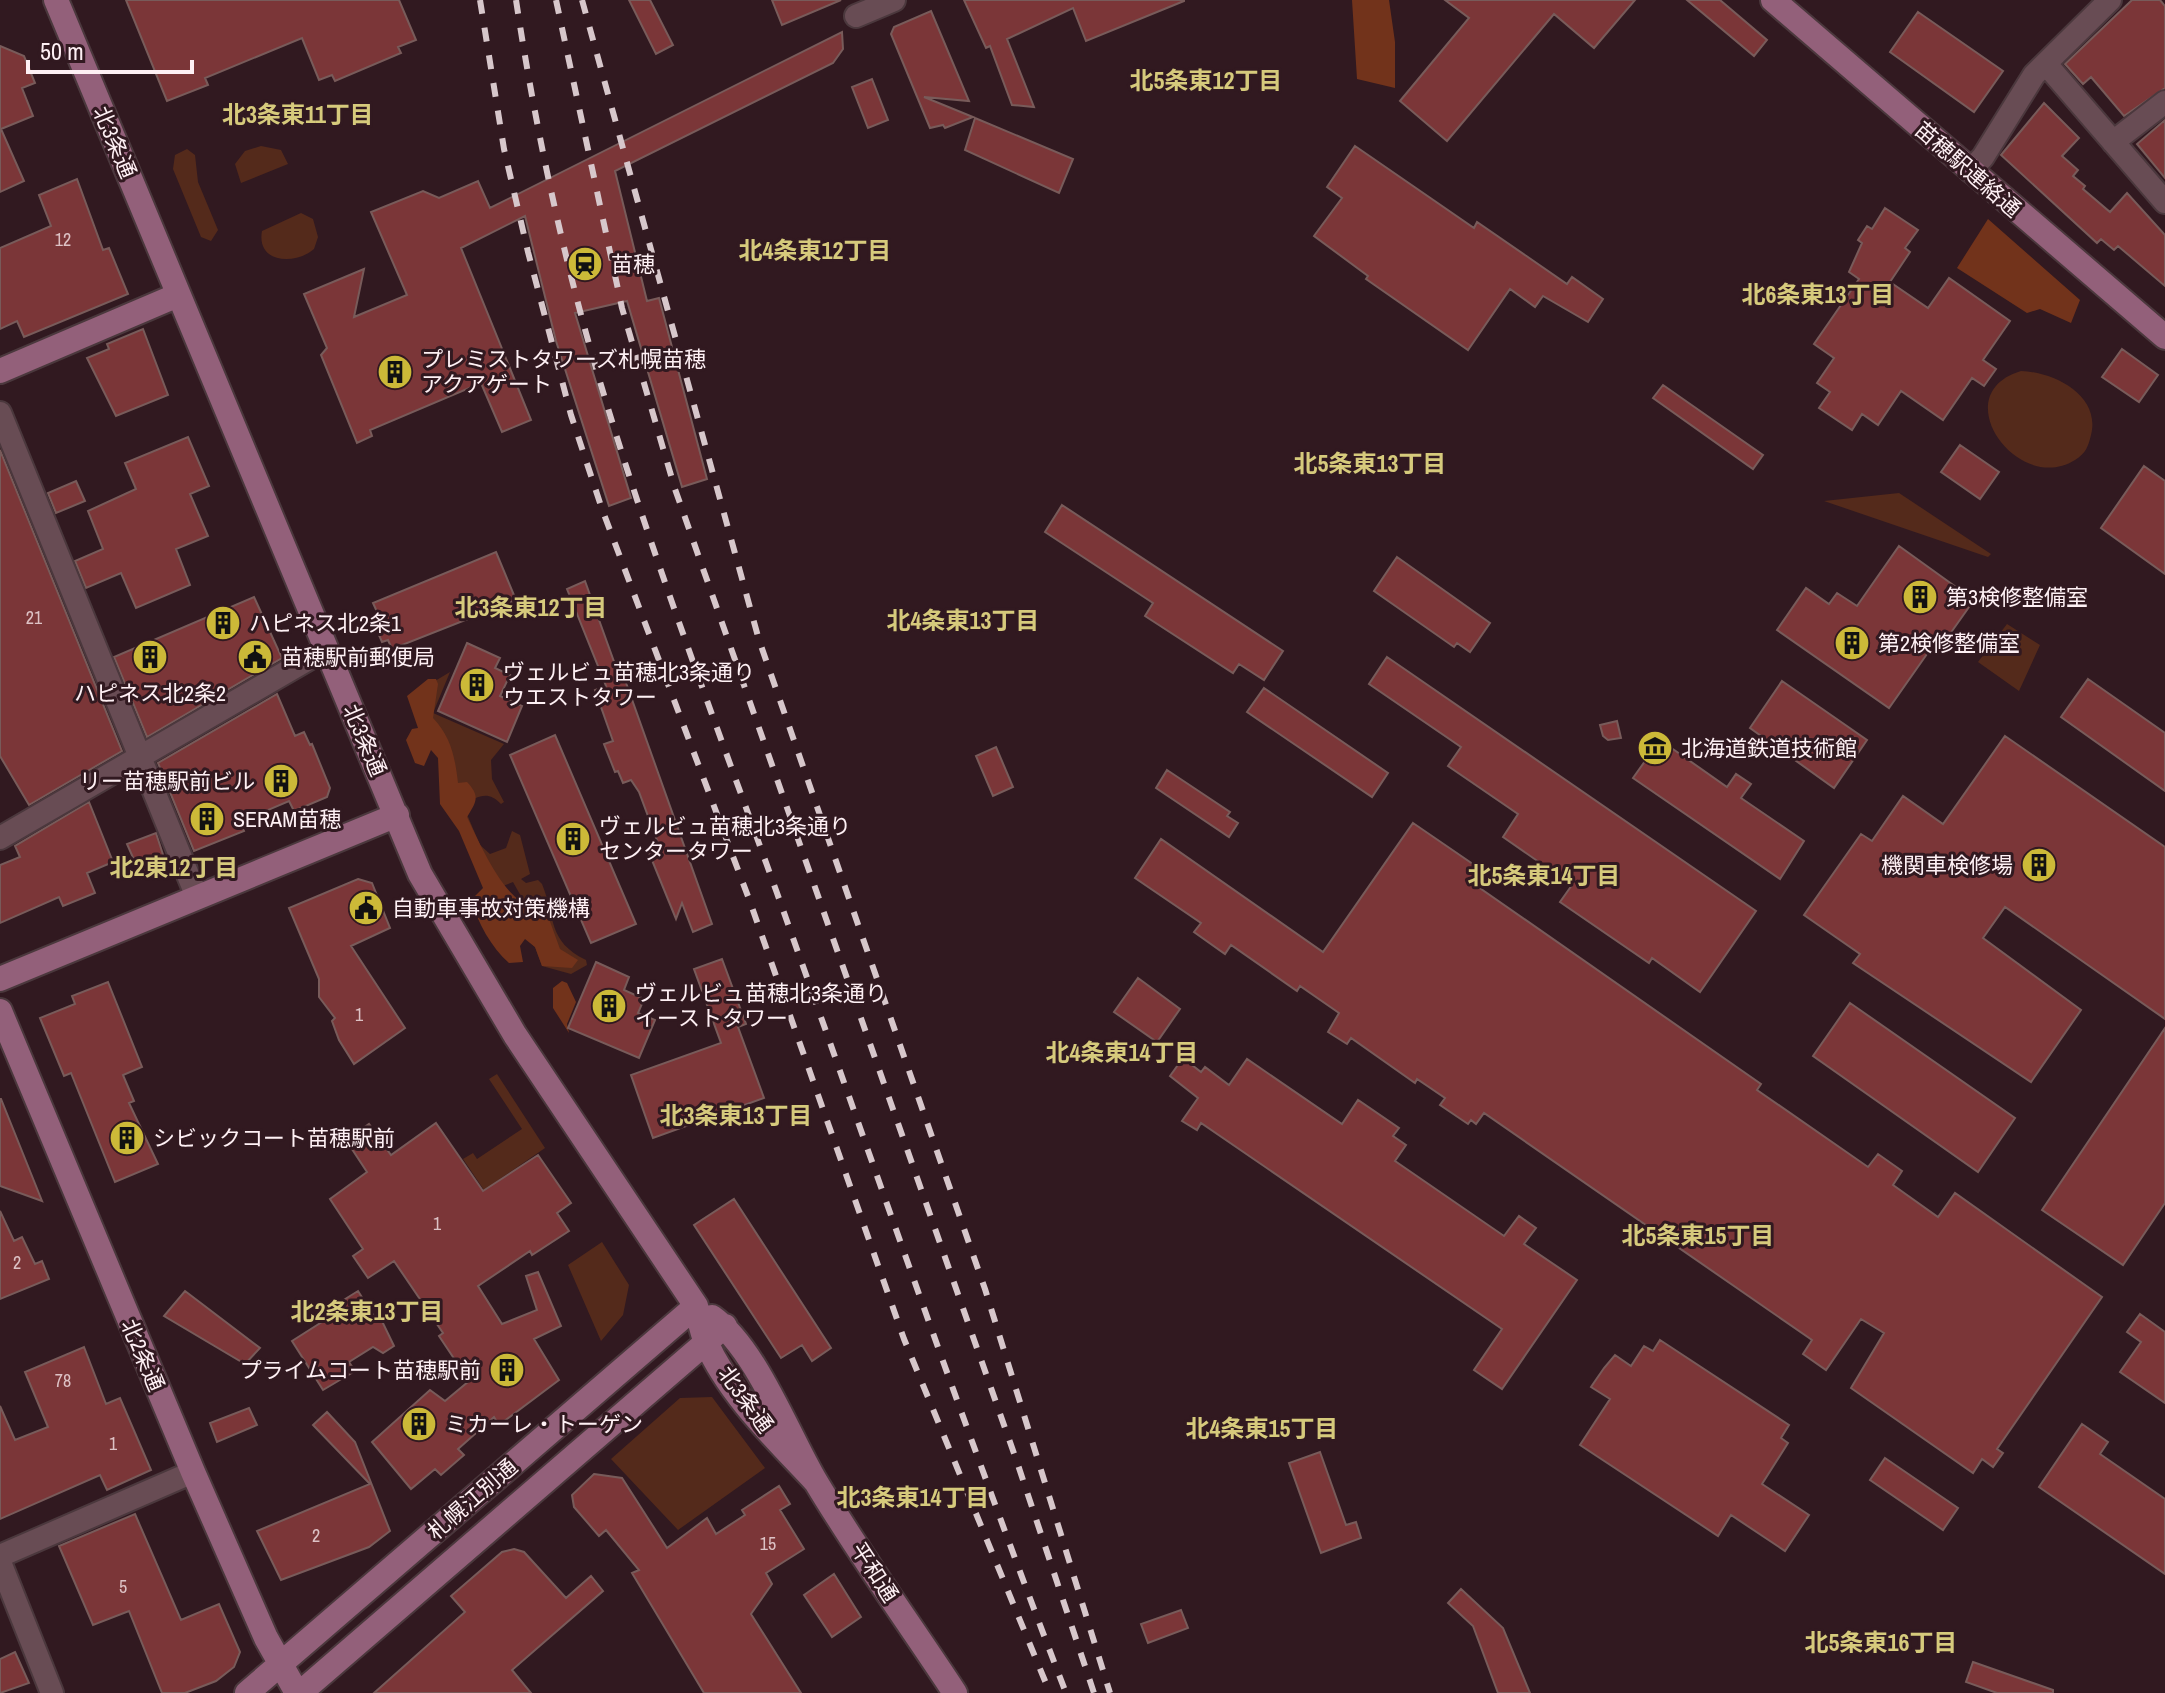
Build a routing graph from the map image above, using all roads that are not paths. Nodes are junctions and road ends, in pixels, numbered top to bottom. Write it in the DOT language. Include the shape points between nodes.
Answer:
graph roads {
  1 [pos="56,0"];
  2 [pos="894,0"];
  3 [pos="1773,0"];
  4 [pos="2110,0"];
  5 [pos="856,16"];
  6 [pos="2046,64"];
  7 [pos="2165,102"];
  8 [pos="2113,142"];
  9 [pos="1970,171"];
  10 [pos="2165,202"];
  11 [pos="178,295"];
  12 [pos="2165,337"];
  13 [pos="0,371"];
  14 [pos="0,413"];
  15 [pos="326,649"];
  16 [pos="141,759"];
  17 [pos="397,815"];
  18 [pos="0,838"];
  19 [pos="197,897"];
  20 [pos="0,979"];
  21 [pos="0,1011"];
  22 [pos="696,1306"];
  23 [pos="725,1326"];
  24 [pos="706,1342"];
  25 [pos="193,1472"];
  26 [pos="815,1481"];
  27 [pos="0,1559"];
  28 [pos="279,1666"];
  29 [pos="52,1693"];
  30 [pos="247,1693"];
  31 [pos="299,1693"];
  32 [pos="955,1693"];
  1 -- 11 [label="street, 北3条通"];
  2 -- 5 [label="street"];
  3 -- 9 [label="street, 苗穂駅連絡通"];
  4 -- 6 [label="street"];
  6 -- 8 [label="street"];
  6 -- 9 [label="street"];
  7 -- 8 [label="street"];
  8 -- 10 [label="street"];
  9 -- 12 [label="street, 苗穂駅連絡通"];
  11 -- 13 [label="street"];
  11 -- 15 [label="street, 北3条通"];
  14 -- 16 [label="street"];
  15 -- 16 [label="street"];
  15 -- 17 [label="street, 北3条通"];
  16 -- 18 [label="street"];
  16 -- 19 [label="street"];
  17 -- 19 [label="street"];
  17 -- 22 [label="street, 北3条通" via="449,928"];
  19 -- 20 [label="street"];
  21 -- 25 [label="street, 北2条通"];
  22 -- 23 [label="street, 北3条通"];
  22 -- 24 [label="street, 北3条通"];
  22 -- 28 [label="street, 札幌江別通"];
  23 -- 24 [label="street, 札幌江別通"];
  23 -- 26 [label="street, 平和通" via="782,1415"];
  24 -- 26 [label="street, 北3条通" via="766,1429"];
  24 -- 31 [label="street, 札幌江別通"];
  25 -- 27 [label="street"];
  25 -- 28 [label="street, 北2条通"];
  26 -- 32 [label="street, 平和通"];
  27 -- 29 [label="street"];
  28 -- 30 [label="street, 札幌江別通"];
  28 -- 31 [label="street, 北2条通"];
}
